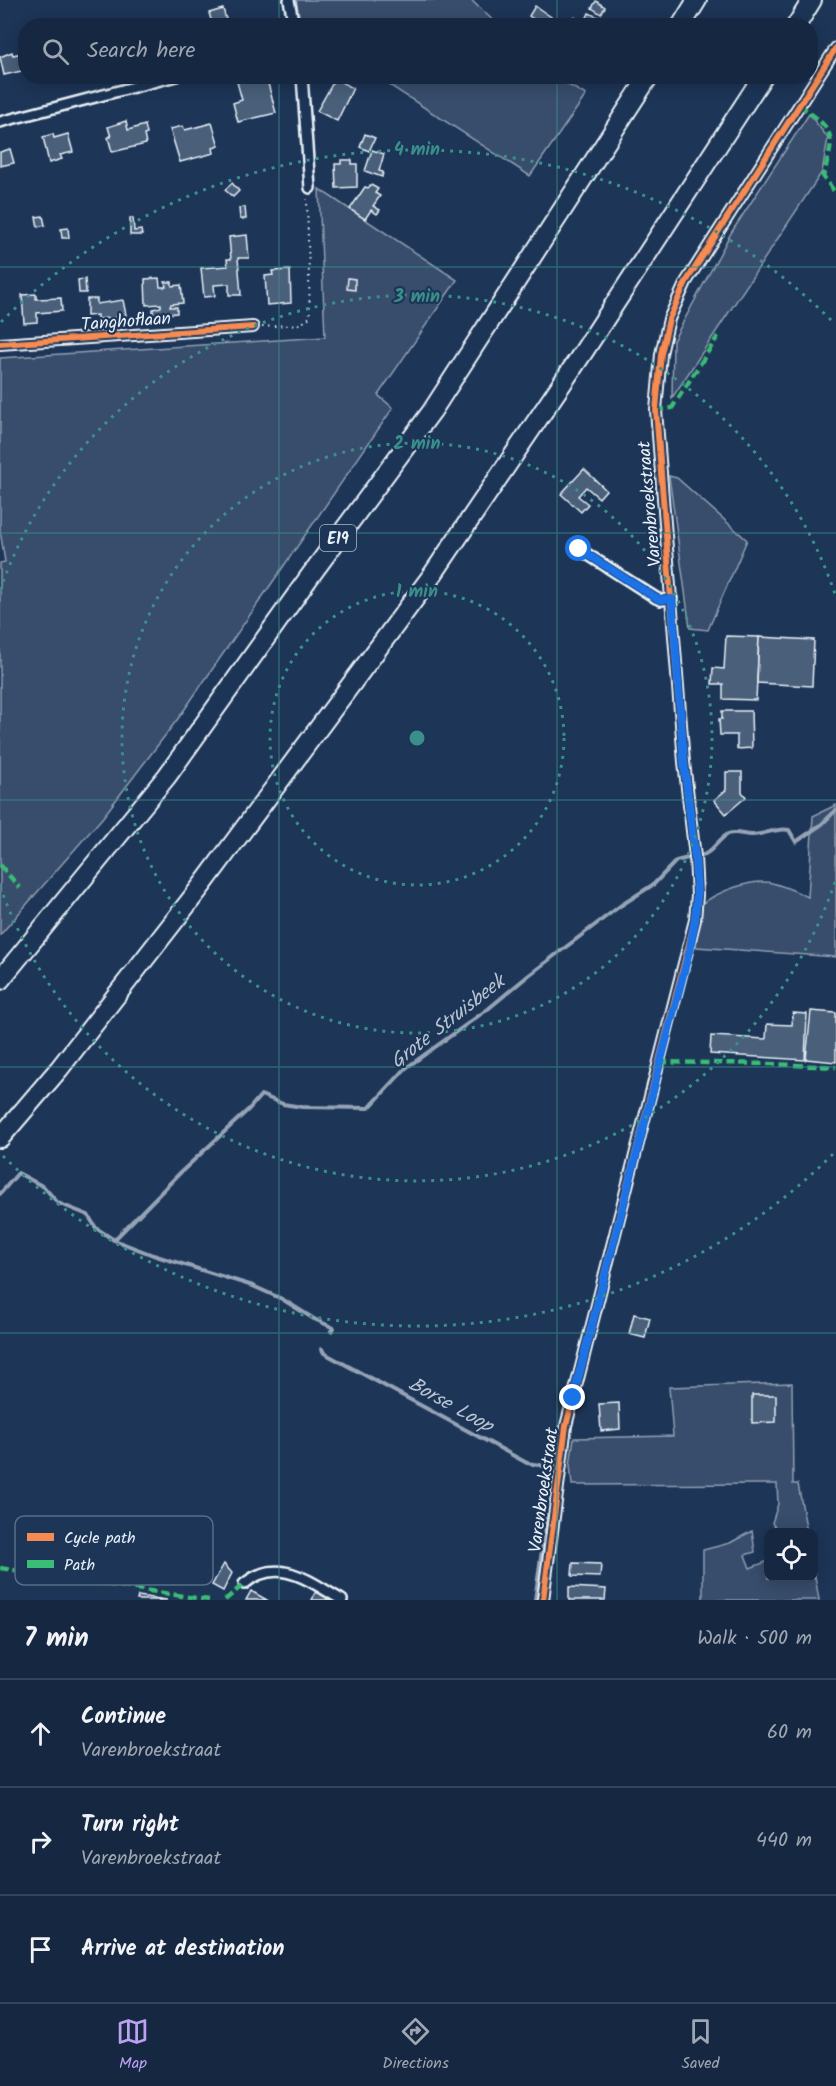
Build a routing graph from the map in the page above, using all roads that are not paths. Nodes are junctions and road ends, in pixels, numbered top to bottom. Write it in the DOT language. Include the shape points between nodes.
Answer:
graph roads {
  1 [pos="289,0"];
  2 [pos="697,0"];
  3 [pos="812,0"];
  4 [pos="292,18"];
  5 [pos="686,18"];
  6 [pos="801,18"];
  7 [pos="836,48"];
  8 [pos="818,76"];
  9 [pos="145,84"];
  10 [pos="303,84"];
  11 [pos="644,84"];
  12 [pos="758,84"];
  13 [pos="813,84"];
  14 [pos="0,122"];
  15 [pos="310,188"];
  16 [pos="253,327"];
  17 [pos="0,344"];
  18 [pos="579,549"];
  19 [pos="672,599"];
  20 [pos="0,980"];
  21 [pos="0,1138"];
  22 [pos="244,1584"];
  23 [pos="342,1600"];
  24 [pos="543,1600"];
  1 -- 4 [label="street"];
  2 -- 5 [label="highway"];
  3 -- 6 [label="highway"];
  7 -- 8 [label="street, Varenbroekstraat"];
  9 -- 14 [label="street"];
  10 -- 15 [label="street"];
  11 -- 20 [label="highway, E19" via="432,411 167,776"];
  12 -- 21 [label="highway" via="433,574 203,884"];
  13 -- 19 [label="street, Varenbroekstraat" via="686,282 669,319 656,410"];
  16 -- 17 [label="street, Tanghoflaan"];
  18 -- 19 [label="street, Varenbroekstraat" via="656,598"];
  19 -- 24 [label="street, Varenbroekstraat" via="695,857 695,920 566,1426"];
  22 -- 23 [label="street" via="259,1573 284,1571"];
}
